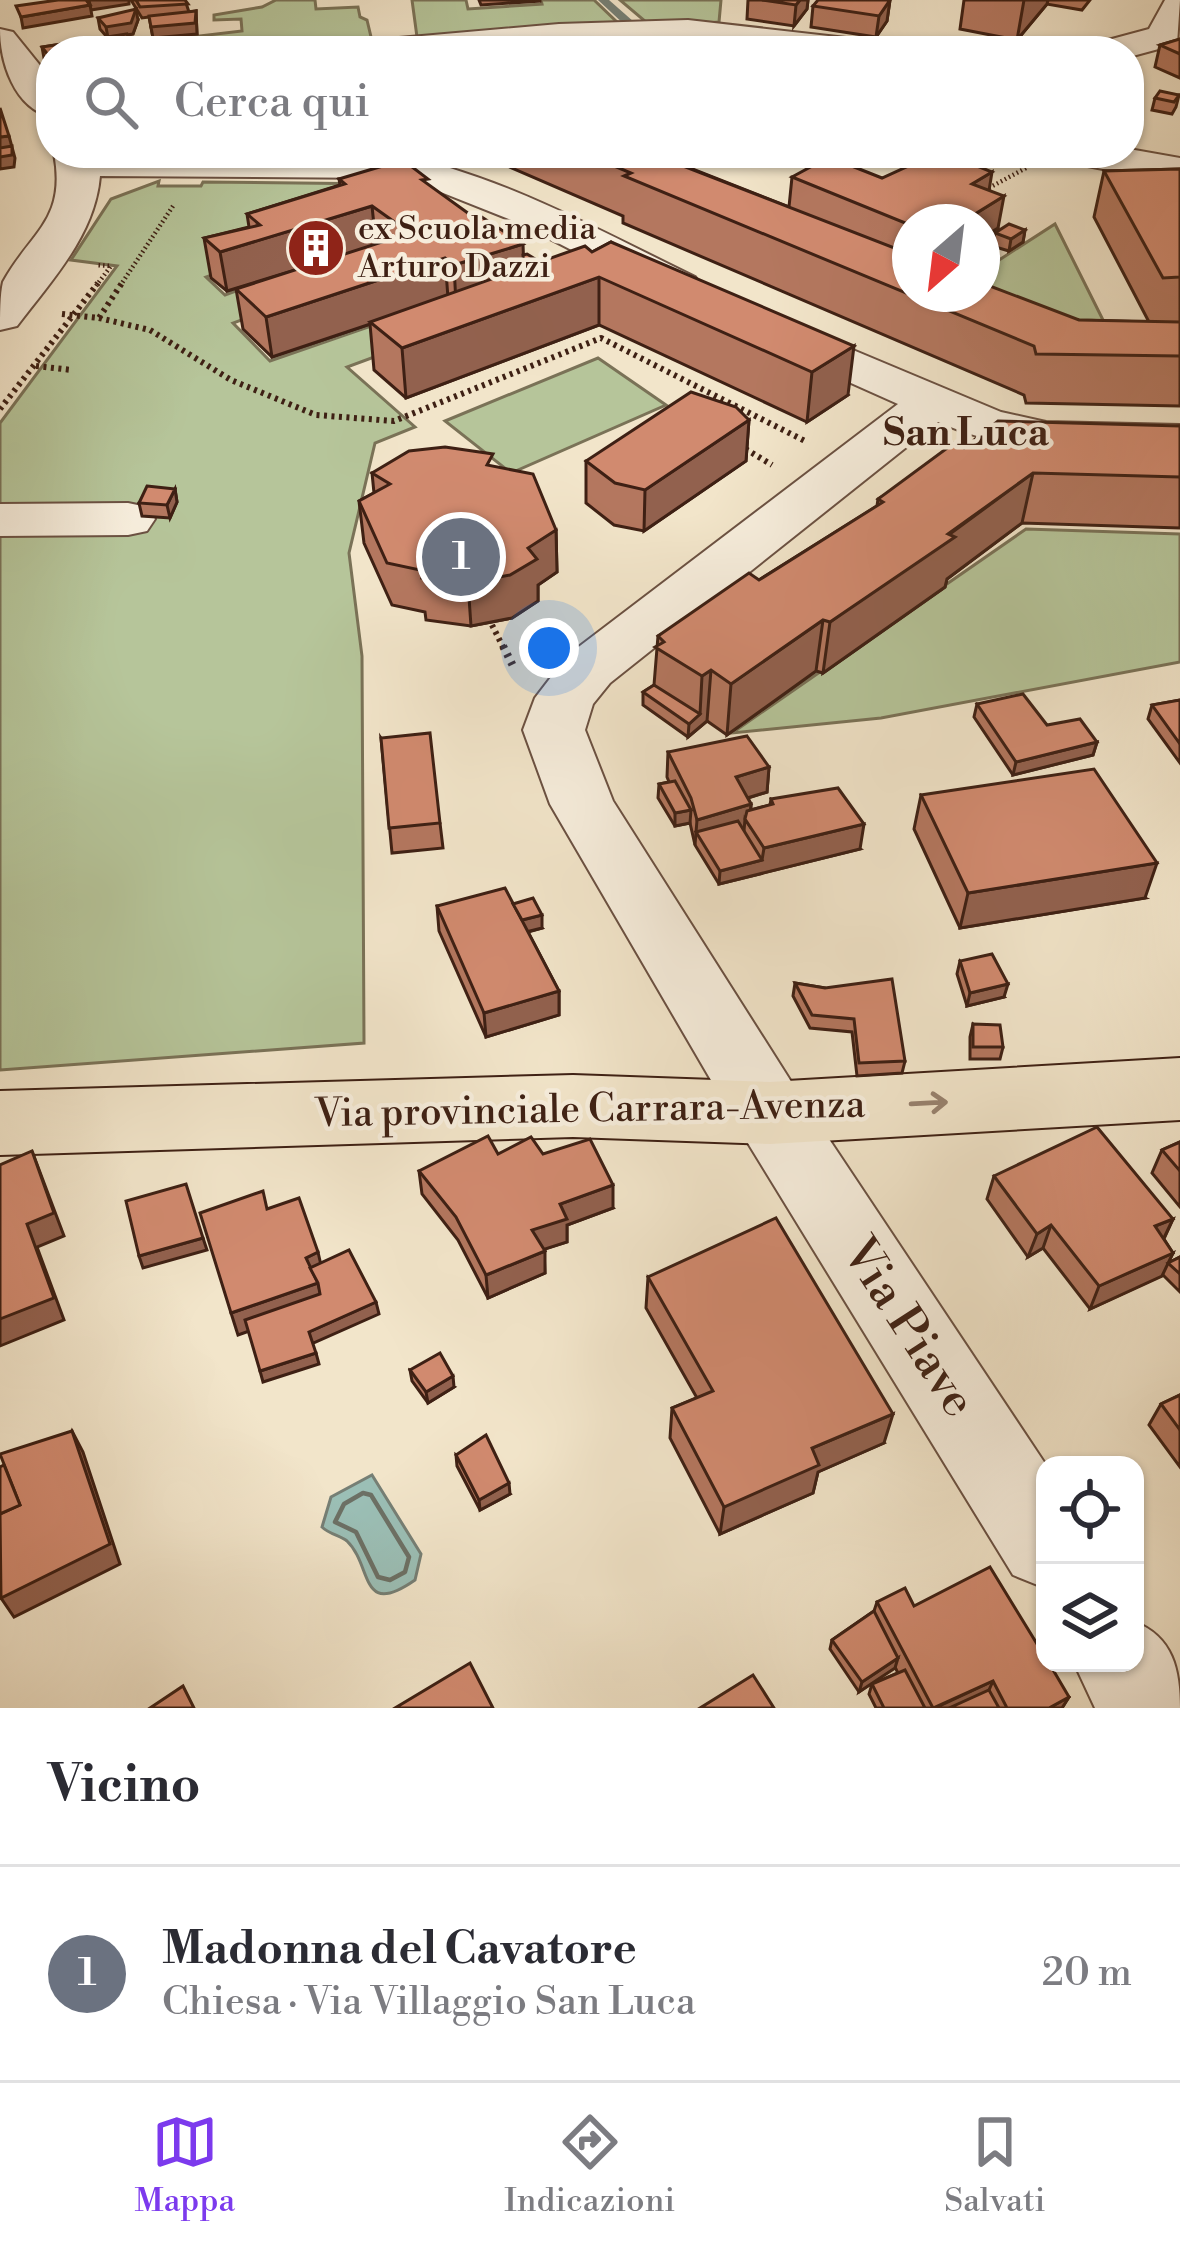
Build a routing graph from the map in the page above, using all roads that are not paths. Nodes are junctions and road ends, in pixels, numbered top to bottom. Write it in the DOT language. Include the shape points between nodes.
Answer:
graph roads {
  1 [pos="1175,27"];
  2 [pos="729,33"];
  3 [pos="554,36"];
  4 [pos="723,36"];
  5 [pos="752,36"];
  6 [pos="1144,38"];
  7 [pos="0,40"];
  8 [pos="36,87"];
  9 [pos="1144,164"];
  10 [pos="78,168"];
  11 [pos="408,168"];
  12 [pos="1180,171"];
  13 [pos="61,232"];
  14 [pos="6,237"];
  15 [pos="618,258"];
  16 [pos="572,274"];
  17 [pos="3,312"];
  18 [pos="932,402"];
  19 [pos="1180,440"];
  20 [pos="128,519"];
  21 [pos="0,520"];
  22 [pos="1180,1089"];
  23 [pos="770,1113"];
  24 [pos="0,1123"];
  25 [pos="1036,1530"];
  26 [pos="1127,1672"];
  27 [pos="1150,1708"];
  1 -- 6 [label="street"];
  2 -- 3 [label="street"];
  2 -- 4 [label="street"];
  2 -- 5 [label="street"];
  7 -- 8 [label="street"];
  9 -- 12 [label="street"];
  10 -- 13 [label="street"];
  11 -- 15 [label="street" via="471,186"];
  13 -- 14 [label="street"];
  13 -- 17 [label="street"];
  15 -- 16 [label="street"];
  15 -- 18 [label="street"];
  18 -- 19 [label="street" via="1046,437"];
  18 -- 23 [label="street, Via Piave" via="589,669 565,698 554,730 582,804"];
  20 -- 21 [label="street"];
  23 -- 22 [label="main road, Via provinciale Carrara-Avenza, one-way"];
  23 -- 24 [label="main road, Via provinciale Carrara-Avenza" via="573,1106"];
  23 -- 25 [label="street, Via Piave"];
  26 -- 27 [label="street"];
}
